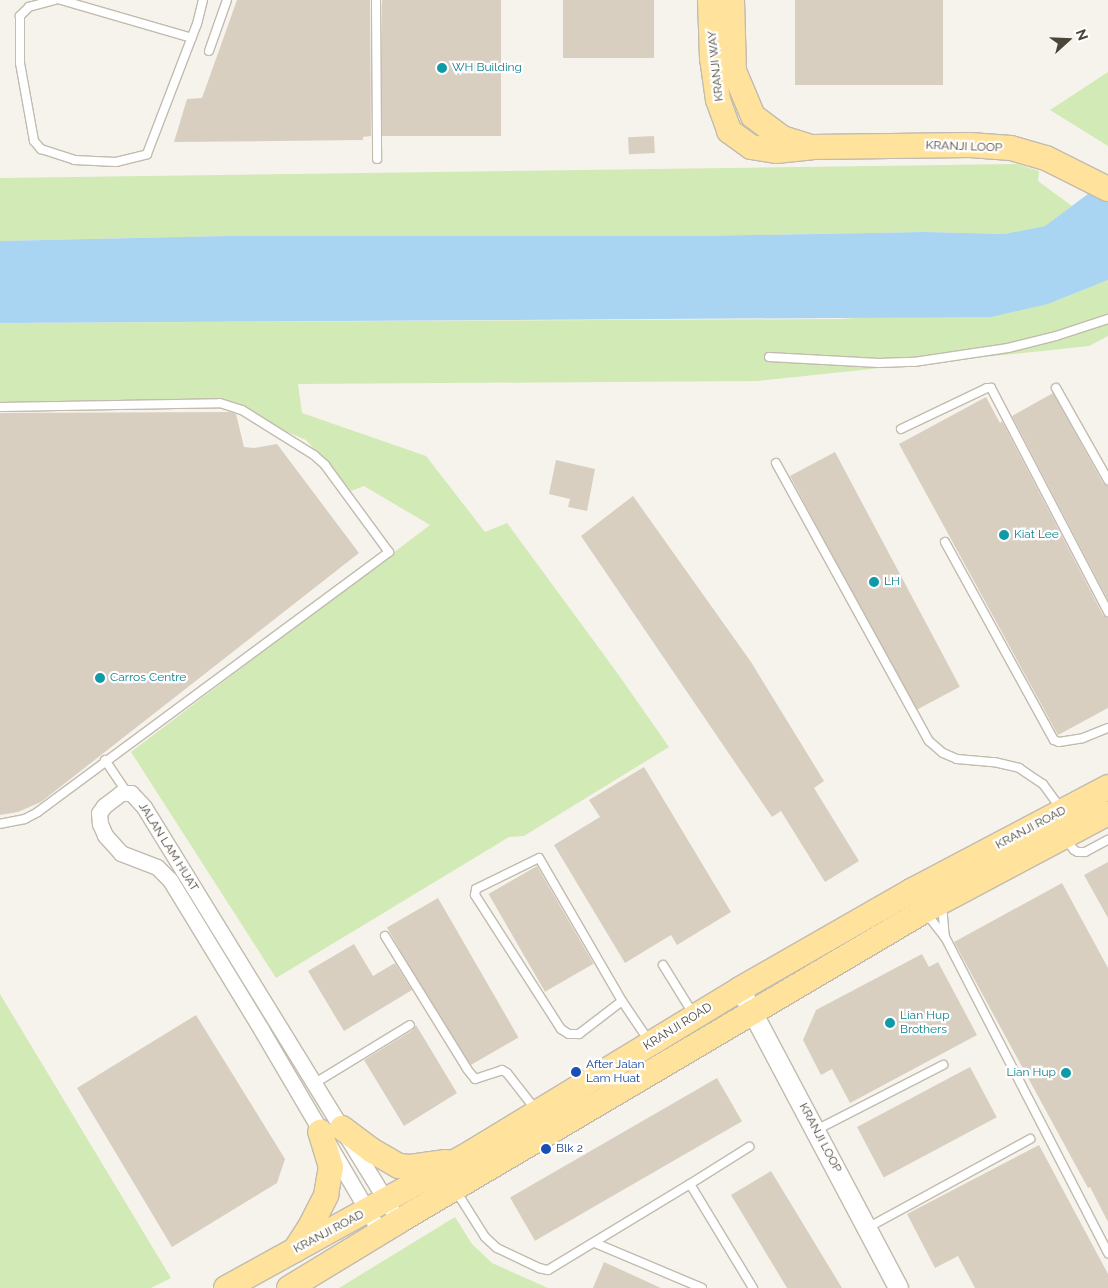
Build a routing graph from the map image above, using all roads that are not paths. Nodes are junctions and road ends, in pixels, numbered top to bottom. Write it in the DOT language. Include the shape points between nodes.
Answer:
graph roads {
  1 [pos="54,0"];
  2 [pos="61,0"];
  3 [pos="203,0"];
  4 [pos="227,0"];
  5 [pos="376,0"];
  6 [pos="710,0"];
  7 [pos="732,0"];
  8 [pos="192,38"];
  9 [pos="209,50"];
  10 [pos="729,131"];
  11 [pos="812,147"];
  12 [pos="377,158"];
  13 [pos="1099,184"];
  14 [pos="1108,319"];
  15 [pos="769,357"];
  16 [pos="1056,388"];
  17 [pos="0,407"];
  18 [pos="901,429"];
  19 [pos="776,463"];
  20 [pos="1108,480"];
  21 [pos="945,542"];
  22 [pos="1108,612"];
  23 [pos="1108,728"];
  24 [pos="105,760"];
  25 [pos="1108,787"];
  26 [pos="126,791"];
  27 [pos="1062,811"];
  28 [pos="1108,813"];
  29 [pos="0,824"];
  30 [pos="1064,836"];
  31 [pos="1108,840"];
  32 [pos="933,907"];
  33 [pos="385,936"];
  34 [pos="945,937"];
  35 [pos="663,965"];
  36 [pos="740,989"];
  37 [pos="622,1001"];
  38 [pos="754,1011"];
  39 [pos="695,1017"];
  40 [pos="410,1025"];
  41 [pos="651,1044"];
  42 [pos="942,1064"];
  43 [pos="315,1083"];
  44 [pos="539,1113"];
  45 [pos="331,1130"];
  46 [pos="816,1130"];
  47 [pos="1030,1139"];
  48 [pos="749,1147"];
  49 [pos="459,1160"];
  50 [pos="690,1184"];
  51 [pos="455,1189"];
  52 [pos="383,1217"];
  53 [pos="867,1228"];
  54 [pos="595,1243"];
  55 [pos="294,1251"];
  56 [pos="1108,1253"];
  57 [pos="226,1288"];
  58 [pos="289,1288"];
  59 [pos="702,1288"];
  60 [pos="753,1288"];
  61 [pos="898,1288"];
  1 -- 8 [label="lane" via="29,7 20,16 20,63 34,141 41,149 66,158 116,162 147,154"];
  2 -- 8 [label="lane"];
  3 -- 8 [label="lane"];
  4 -- 9 [label="lane"];
  5 -- 12 [label="lane"];
  6 -- 10 [label="main road, KRANJI WAY" via="712,58 718,100"];
  7 -- 11 [label="main road, KRANJI LOOP" via="734,71 753,116 782,138"];
  10 -- 11 [label="main road, KRANJI LOOP" via="752,147 776,151"];
  11 -- 13 [label="main road, KRANJI LOOP" via="970,145 1011,148 1046,158"];
  14 -- 15 [label="lane" via="1008,348 914,362"];
  16 -- 20 [label="lane"];
  17 -- 24 [label="lane" via="220,403 242,410 325,465 389,552"];
  18 -- 22 [label="lane" via="991,388"];
  19 -- 27 [label="lane" via="929,741 957,759 1018,768 1044,784"];
  21 -- 23 [label="lane" via="1054,740 1083,738"];
  24 -- 26 [label="lane"];
  24 -- 29 [label="lane" via="38,812 25,819"];
  25 -- 27 [label="main road, KRANJI ROAD"];
  26 -- 43 [label="street, JALAN LAM HUAT" via="144,807"];
  26 -- 45 [label="street, JALAN LAM HUAT" via="99,813 105,835 121,853 157,867 170,880 261,1029"];
  27 -- 36 [label="main road, KRANJI ROAD" via="911,891"];
  28 -- 30 [label="main road, KRANJI ROAD"];
  30 -- 31 [label="lane" via="1078,852 1085,852"];
  30 -- 32 [label="main road, KRANJI ROAD"];
  32 -- 34 [label="lane"];
  32 -- 34 [label="lane"];
  32 -- 38 [label="main road, KRANJI ROAD"];
  33 -- 44 [label="lane" via="475,1079 502,1070"];
  34 -- 56 [label="lane"];
  35 -- 39 [label="lane"];
  36 -- 38 [label="street, KRANJI LOOP"];
  36 -- 39 [label="main road, KRANJI ROAD"];
  37 -- 37 [label="lane" via="579,1034 569,1034 561,1029 476,895 476,889 539,858"];
  37 -- 41 [label="lane"];
  38 -- 46 [label="street, KRANJI LOOP"];
  38 -- 51 [label="main road, KRANJI ROAD"];
  39 -- 41 [label="main road, KRANJI ROAD"];
  40 -- 43 [label="lane"];
  41 -- 44 [label="main road, KRANJI ROAD"];
  42 -- 46 [label="lane"];
  43 -- 45 [label="street, JALAN LAM HUAT"];
  44 -- 49 [label="main road, KRANJI ROAD"];
  45 -- 49 [label="main road" via="398,1166"];
  45 -- 52 [label="street, JALAN LAM HUAT"];
  45 -- 52 [label="street, JALAN LAM HUAT"];
  45 -- 55 [label="main road" via="331,1167 326,1195"];
  46 -- 53 [label="street, KRANJI LOOP"];
  47 -- 53 [label="lane"];
  48 -- 50 [label="lane"];
  49 -- 52 [label="main road, KRANJI ROAD"];
  50 -- 54 [label="lane"];
  50 -- 60 [label="lane"];
  51 -- 52 [label="main road, KRANJI ROAD"];
  51 -- 54 [label="lane" via="485,1237 497,1248 539,1268 555,1268"];
  52 -- 55 [label="main road, KRANJI ROAD"];
  52 -- 58 [label="main road, KRANJI ROAD"];
  53 -- 61 [label="street, KRANJI LOOP"];
  54 -- 59 [label="lane"];
  55 -- 57 [label="main road, KRANJI ROAD"];
}
